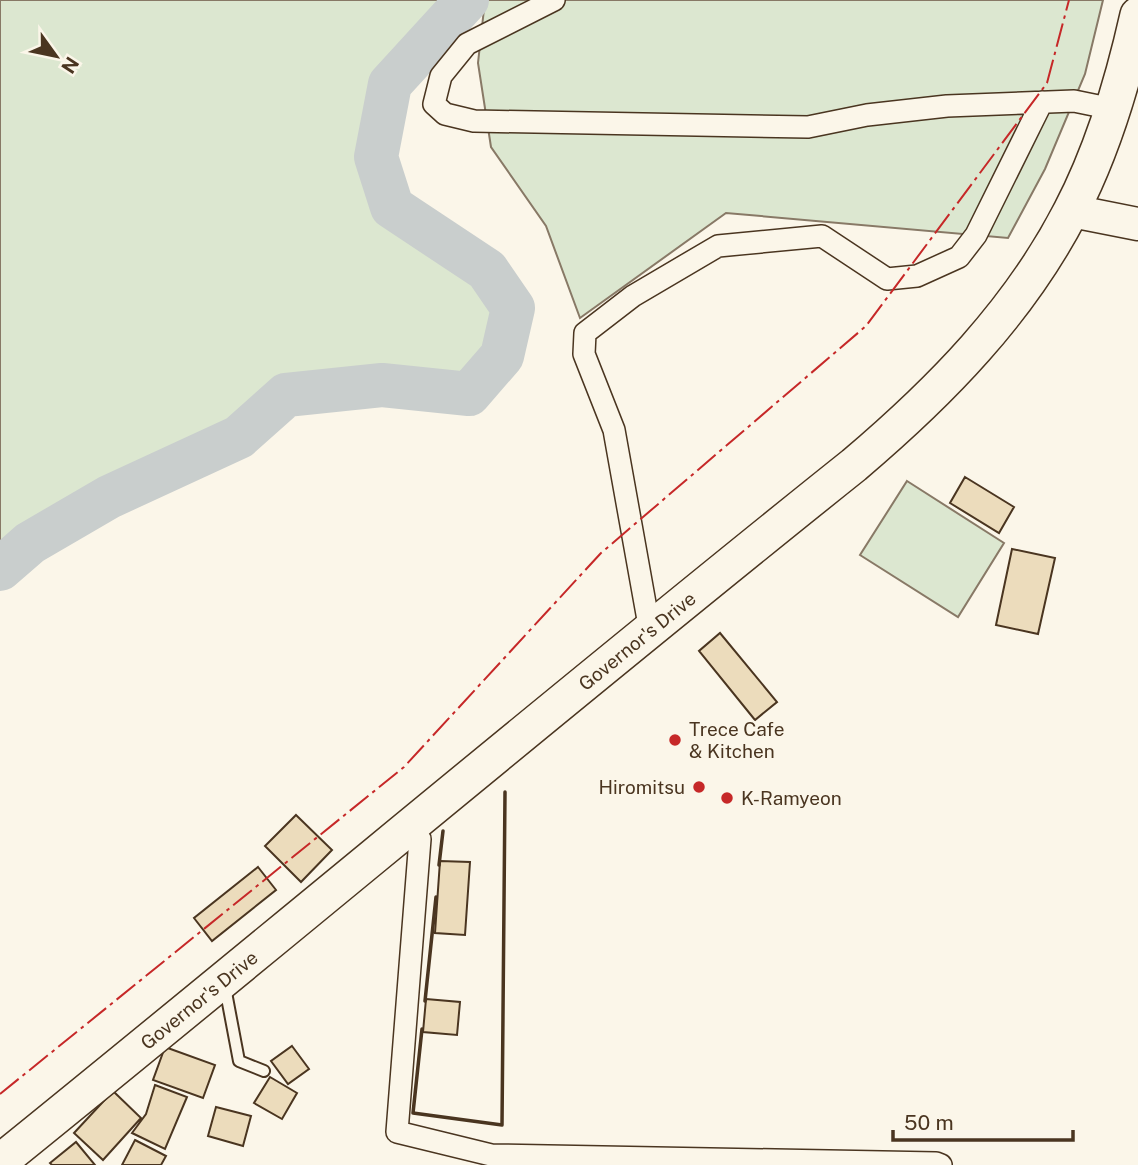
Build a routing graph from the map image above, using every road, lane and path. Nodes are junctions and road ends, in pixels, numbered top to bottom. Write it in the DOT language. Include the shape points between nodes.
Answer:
graph roads {
  1 [pos="554,0"];
  2 [pos="1138,15"];
  3 [pos="1042,102"];
  4 [pos="1113,109"];
  5 [pos="1072,211"];
  6 [pos="1138,224"];
  7 [pos="650,631"];
  8 [pos="409,825"];
  9 [pos="224,981"];
  10 [pos="264,1072"];
  11 [pos="0,1162"];
  12 [pos="941,1165"];
  1 -- 3 [label="street" via="467,44 441,76 434,104 445,114 474,121 808,127 947,106"];
  2 -- 4 [label="main road, Governor's Drive"];
  3 -- 4 [label="street" via="1074,101"];
  3 -- 7 [label="street" via="976,235 959,257 917,275 887,279 822,236 718,246 633,296 585,333 584,354 614,430"];
  4 -- 5 [label="main road, Governor's Drive"];
  5 -- 6 [label="main road"];
  5 -- 7 [label="main road, Governor's Drive" via="1012,305 922,405"];
  7 -- 8 [label="main road, Governor's Drive"];
  8 -- 9 [label="main road, Governor's Drive"];
  8 -- 12 [label="street" via="420,839 397,1132 491,1155"];
  9 -- 10 [label="lane" via="239,1061"];
  9 -- 11 [label="main road, Governor's Drive"];
}
